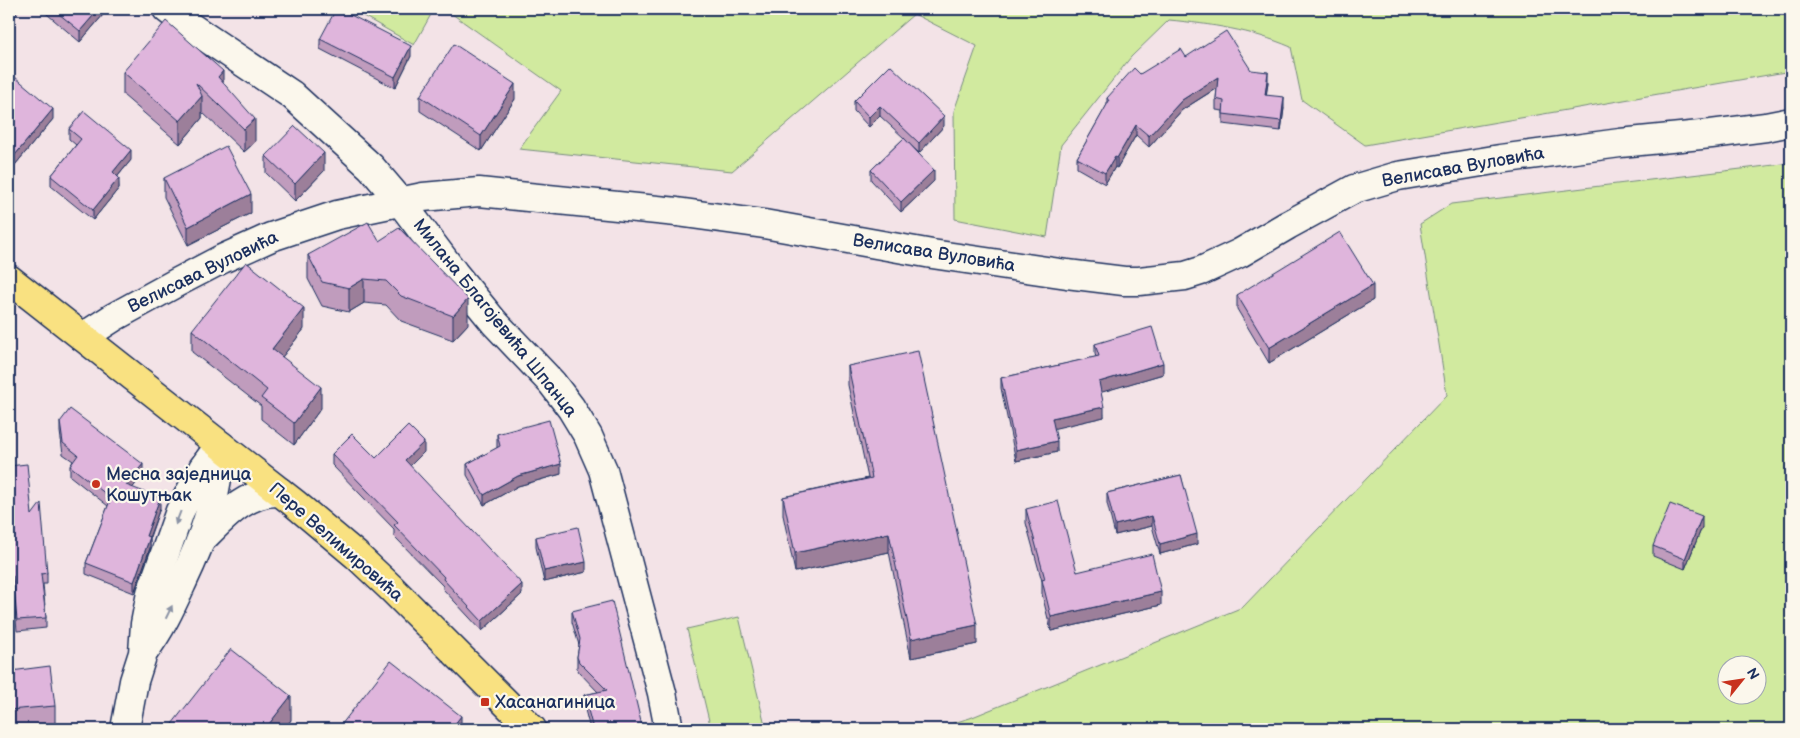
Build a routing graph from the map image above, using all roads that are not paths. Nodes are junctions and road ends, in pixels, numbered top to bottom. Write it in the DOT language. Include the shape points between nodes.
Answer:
graph roads {
  1 [pos="167,9"];
  2 [pos="1791,122"];
  3 [pos="400,201"];
  4 [pos="9,278"];
  5 [pos="83,336"];
  6 [pos="220,445"];
  7 [pos="280,492"];
  8 [pos="202,540"];
  9 [pos="143,653"];
  10 [pos="125,729"];
  11 [pos="532,729"];
  12 [pos="669,729"];
  1 -- 3 [label="street, Милана Благојевића Шпанца" via="292,94 371,167"];
  2 -- 3 [label="street, Велисава Вуловића" via="1500,158 1398,176 1354,189 1240,253 1201,271 1139,281 1067,274 764,224 642,209 479,192"];
  3 -- 5 [label="street, Велисава Вуловића" via="337,215 248,247 140,302"];
  3 -- 12 [label="street, Милана Благојевића Шпанца" via="494,322 552,382 588,436 603,470"];
  4 -- 5 [label="main road, Пере Велимировића"];
  5 -- 6 [label="main road, Пере Велимировића"];
  6 -- 7 [label="main road, Пере Велимировића"];
  6 -- 8 [label="street" via="216,491"];
  6 -- 9 [label="street, one-way" via="180,511 151,593"];
  7 -- 8 [label="street" via="264,492 252,497 226,516"];
  7 -- 11 [label="main road, Пере Велимировића" via="356,555"];
  9 -- 8 [label="street, one-way" via="159,631"];
  9 -- 10 [label="street"];
}
